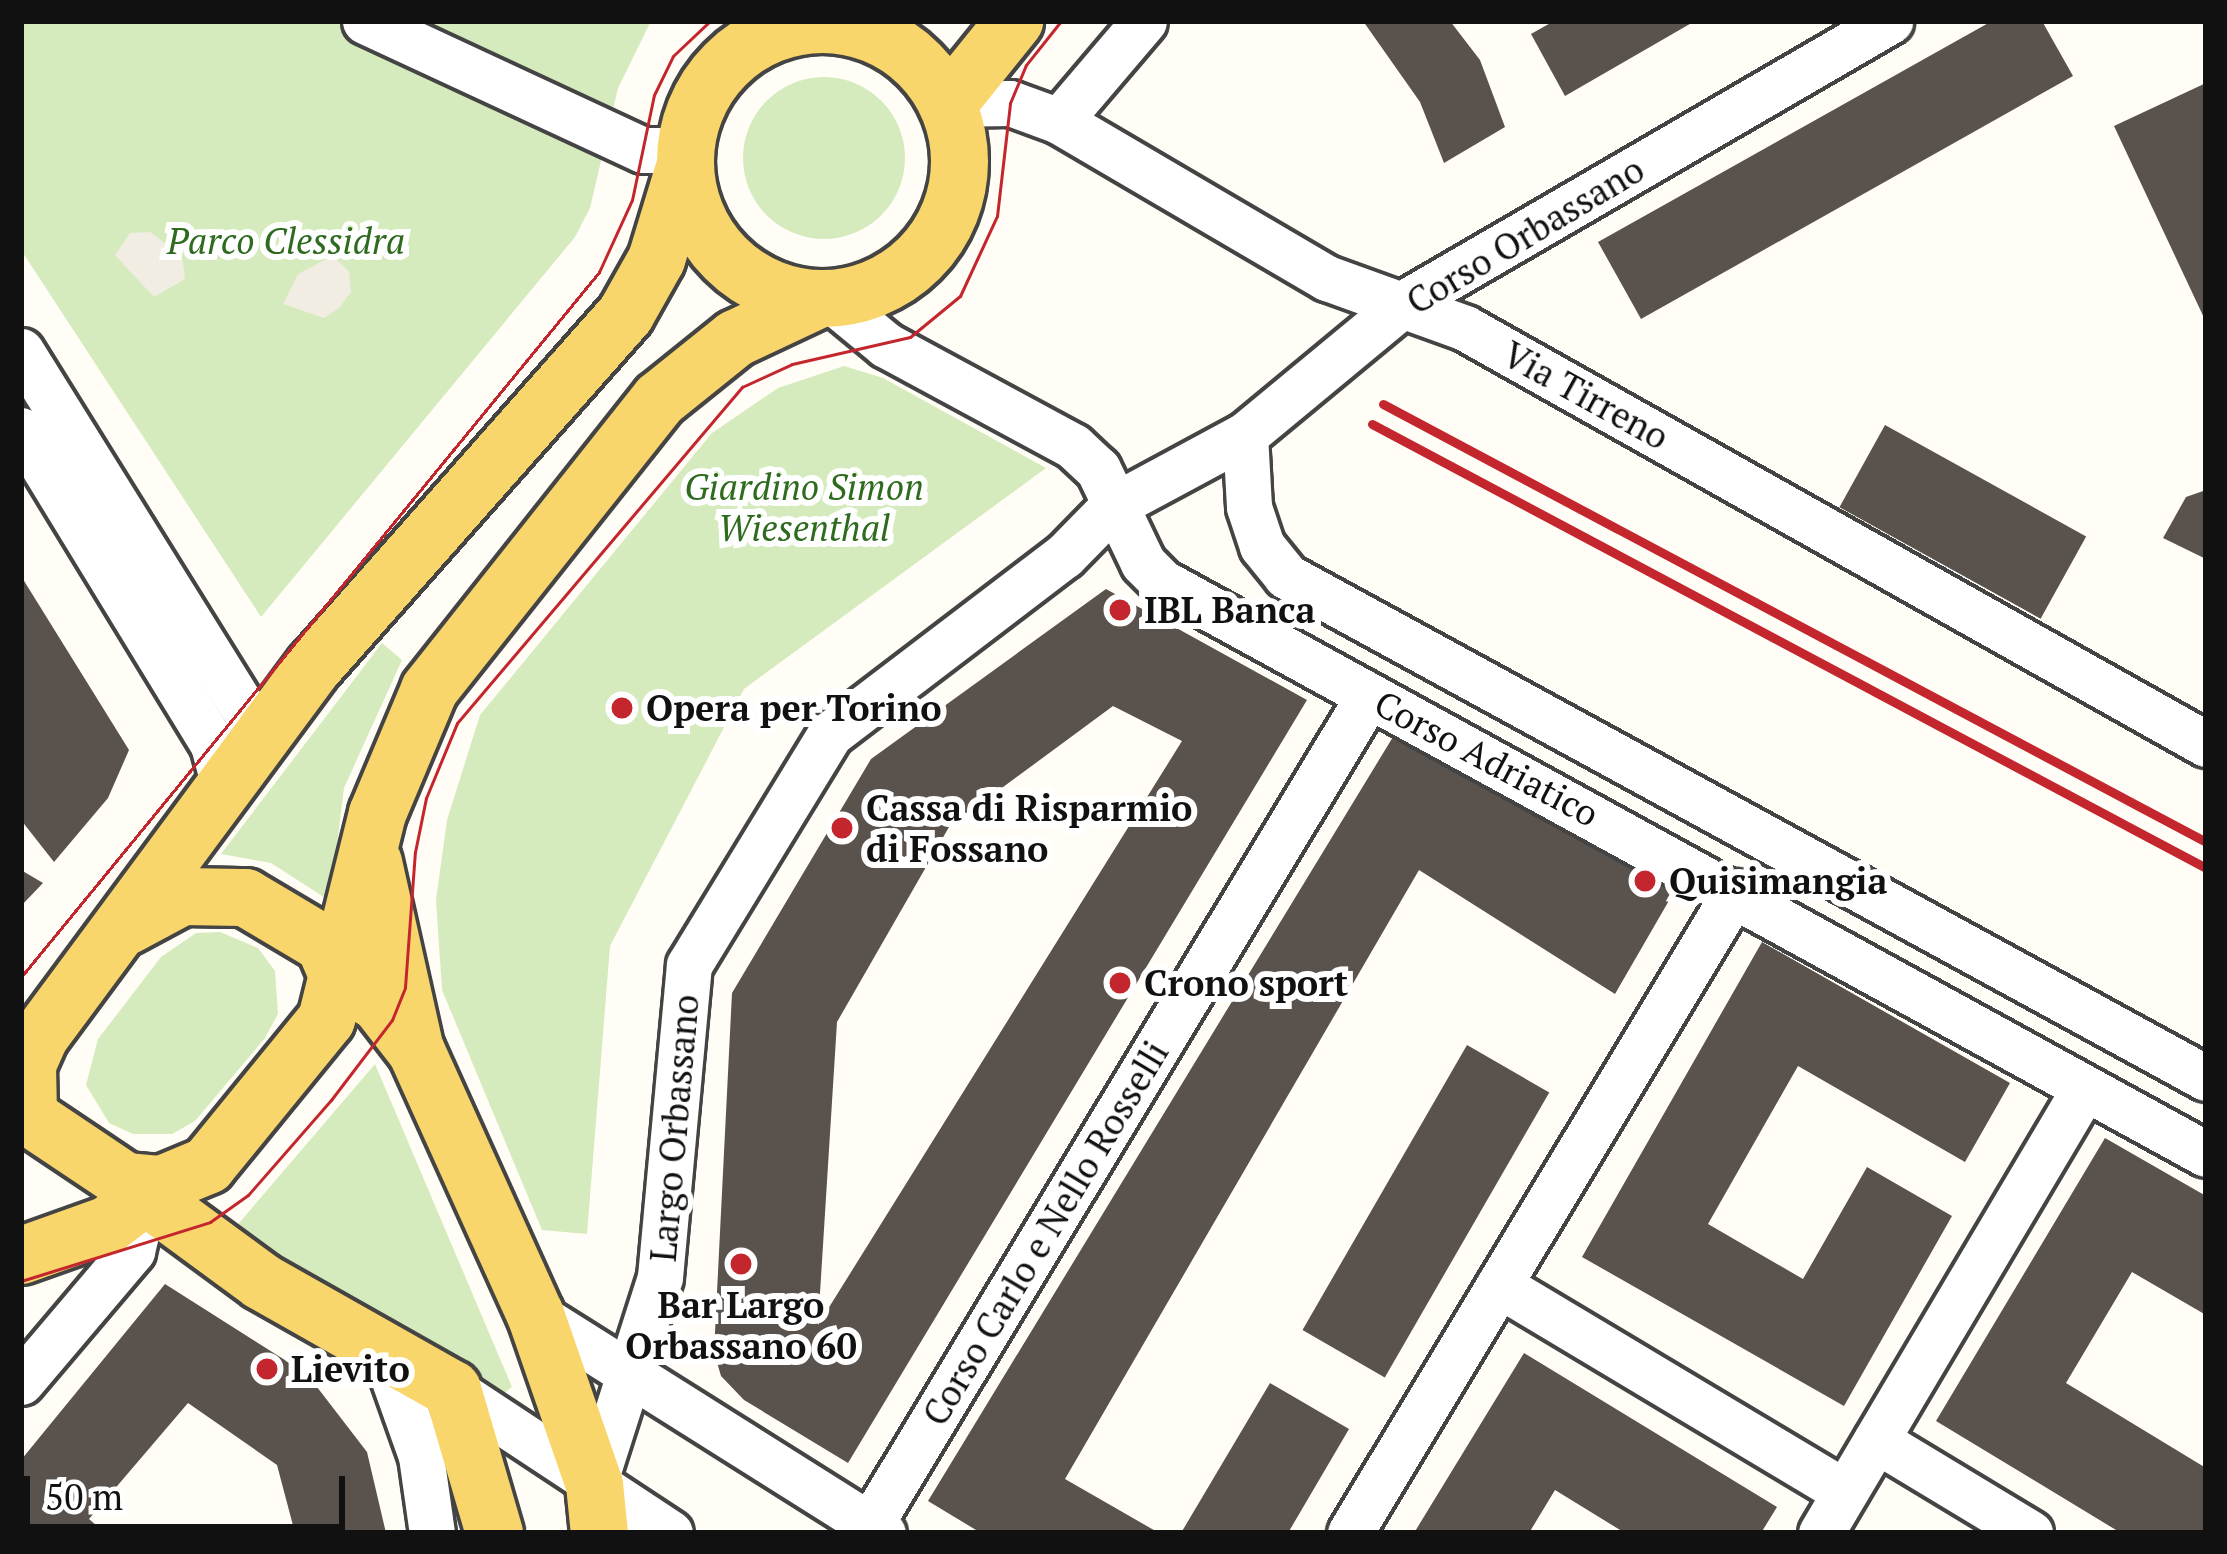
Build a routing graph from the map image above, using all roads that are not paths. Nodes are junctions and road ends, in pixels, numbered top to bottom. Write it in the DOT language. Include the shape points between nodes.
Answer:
graph roads {
  1 [pos="365,21"];
  2 [pos="1013,21"];
  3 [pos="1144,21"];
  4 [pos="1890,21"];
  5 [pos="835,23"];
  6 [pos="946,104"];
  7 [pos="1060,121"];
  8 [pos="685,159"];
  9 [pos="824,298"];
  10 [pos="1406,302"];
  11 [pos="21,351"];
  12 [pos="21,430"];
  13 [pos="1245,435"];
  14 [pos="1105,487"];
  15 [pos="1370,695"];
  16 [pos="259,733"];
  17 [pos="2206,744"];
  18 [pos="223,783"];
  19 [pos="369,846"];
  20 [pos="1735,892"];
  21 [pos="123,929"];
  22 [pos="339,980"];
  23 [pos="416,1051"];
  24 [pos="2206,1078"];
  25 [pos="25,1079"];
  26 [pos="2084,1089"];
  27 [pos="2206,1154"];
  28 [pos="144,1207"];
  29 [pos="21,1255"];
  30 [pos="1498,1285"];
  31 [pos="535,1314"];
  32 [pos="383,1352"];
  33 [pos="631,1372"];
  34 [pos="21,1382"];
  35 [pos="452,1389"];
  36 [pos="1876,1440"];
  37 [pos="1845,1492"];
  38 [pos="597,1509"];
  39 [pos="877,1529"];
  40 [pos="432,1533"];
  41 [pos="494,1533"];
  42 [pos="670,1533"];
  43 [pos="1351,1533"];
  44 [pos="1821,1533"];
  45 [pos="2030,1533"];
  1 -- 8 [label="street" via="643,150"];
  2 -- 6 [label="main road"];
  3 -- 7 [label="street"];
  4 -- 10 [label="street, Corso Orbassano"];
  5 -- 6 [label="main road" via="908,55"];
  5 -- 8 [label="main road" via="780,30 731,58 697,103"];
  6 -- 7 [label="street, Via Tirreno" via="1010,103"];
  6 -- 9 [label="main road" via="958,180 937,236 896,277"];
  7 -- 10 [label="street, Via Tirreno" via="1327,278"];
  8 -- 9 [label="main road" via="694,212 722,255 765,286"];
  8 -- 16 [label="main road" via="656,259 625,314"];
  9 -- 14 [label="street, Corso Adriatico" via="886,345 1073,446"];
  9 -- 19 [label="main road" via="735,338 659,399 429,688"];
  10 -- 13 [label="street, Corso Orbassano"];
  10 -- 17 [label="street, Via Tirreno" via="1504,349"];
  11 -- 16 [label="street"];
  12 -- 18 [label="street" via="213,745"];
  13 -- 14 [label="street, Corso Orbassano" via="1168,480"];
  13 -- 24 [label="street, Corso Adriatico" via="1249,507 1262,546 1286,576"];
  14 -- 15 [label="street, Corso Adriatico" via="1162,582"];
  14 -- 33 [label="street, Largo Orbassano" via="1064,556 830,734 689,965 660,1277"];
  15 -- 20 [label="street, Corso Adriatico"];
  15 -- 39 [label="street, Corso Carlo e Nello Rosselli"];
  16 -- 18 [label="main road"];
  18 -- 21 [label="main road"];
  19 -- 22 [label="main road"];
  19 -- 23 [label="main road"];
  20 -- 26 [label="street, Corso Adriatico"];
  20 -- 30 [label="street"];
  21 -- 22 [label="main road" via="182,896 245,896 324,944"];
  21 -- 25 [label="main road"];
  22 -- 23 [label="main road" via="378,1002"];
  22 -- 28 [label="main road" via="309,1048 207,1165"];
  23 -- 31 [label="main road"];
  25 -- 28 [label="main road"];
  26 -- 27 [label="street, Corso Adriatico"];
  26 -- 36 [label="street"];
  28 -- 29 [label="main road"];
  28 -- 32 [label="main road"];
  28 -- 34 [label="street" via="132,1252"];
  30 -- 37 [label="street"];
  30 -- 43 [label="street"];
  31 -- 33 [label="street, Corso Carlo e Nello Rosselli"];
  31 -- 38 [label="main road"];
  32 -- 35 [label="main road"];
  32 -- 40 [label="street" via="421,1456"];
  33 -- 38 [label="street, Largo Orbassano"];
  33 -- 39 [label="street, Corso Carlo e Nello Rosselli"];
  35 -- 38 [label="street"];
  35 -- 41 [label="main road"];
  36 -- 37 [label="street"];
  36 -- 45 [label="street"];
  37 -- 44 [label="street"];
  38 -- 42 [label="street"];
}
